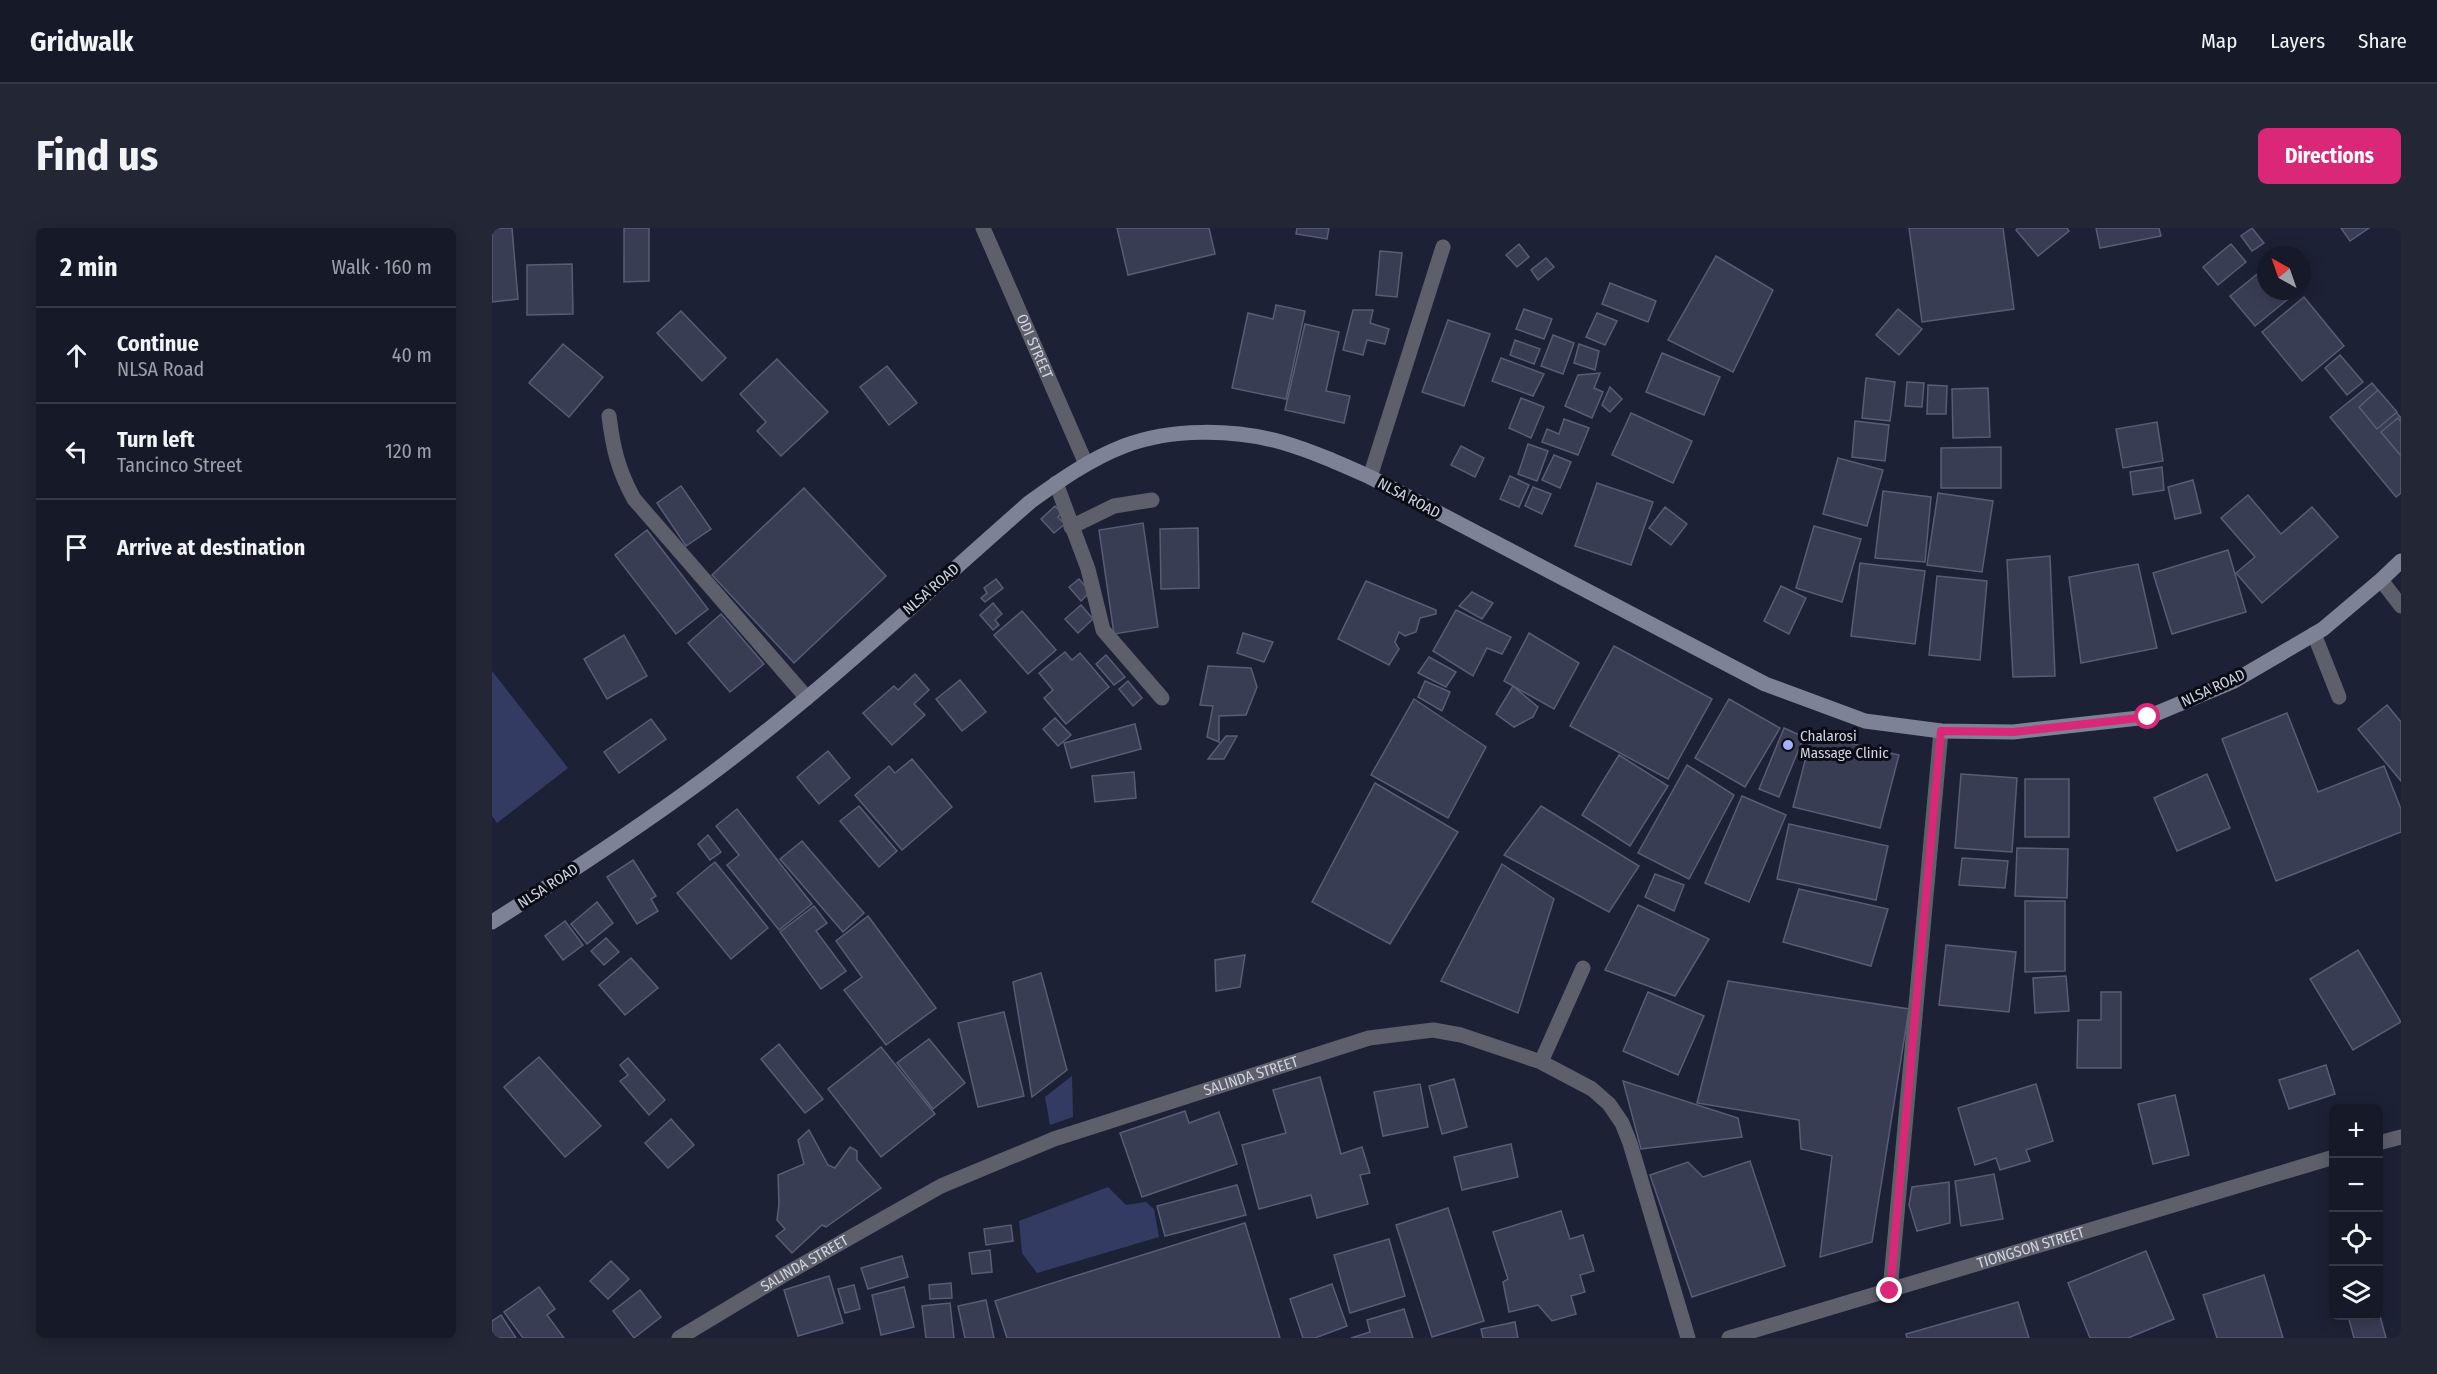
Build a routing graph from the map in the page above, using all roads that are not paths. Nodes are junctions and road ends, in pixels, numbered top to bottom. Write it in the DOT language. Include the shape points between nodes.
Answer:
graph roads {
  1 [pos="983,228"];
  2 [pos="1443,247"];
  3 [pos="609,416"];
  4 [pos="1086,465"];
  5 [pos="1370,477"];
  6 [pos="1056,483"];
  7 [pos="1152,500"];
  8 [pos="1071,526"];
  9 [pos="2401,561"];
  10 [pos="2381,580"];
  11 [pos="2401,606"];
  12 [pos="2314,634"];
  13 [pos="2339,697"];
  14 [pos="807,698"];
  15 [pos="1162,698"];
  16 [pos="1941,731"];
  17 [pos="492,922"];
  18 [pos="1583,968"];
  19 [pos="1541,1062"];
  20 [pos="2401,1137"];
  21 [pos="2383,1142"];
  22 [pos="2331,1158"];
  23 [pos="1890,1291"];
  24 [pos="679,1338"];
  25 [pos="1688,1338"];
  26 [pos="1729,1338"];
  1 -- 4 [label="street, ODI STREET"];
  2 -- 5 [label="street"];
  3 -- 14 [label="street" via="614,455 634,499"];
  4 -- 5 [label="main road, NLSA ROAD" via="1124,446 1156,437 1229,435 1280,442"];
  4 -- 6 [label="main road, NLSA ROAD"];
  5 -- 16 [label="main road, NLSA ROAD" via="1765,684 1865,721"];
  6 -- 8 [label="street"];
  6 -- 14 [label="main road, NLSA ROAD"];
  7 -- 8 [label="street" via="1114,506"];
  8 -- 15 [label="street" via="1088,568 1103,630"];
  9 -- 10 [label="main road, NLSA ROAD"];
  10 -- 11 [label="street"];
  10 -- 12 [label="main road, NLSA ROAD"];
  12 -- 13 [label="street"];
  12 -- 16 [label="main road, NLSA ROAD" via="2234,681 2148,717 2013,732"];
  14 -- 17 [label="main road, NLSA ROAD" via="662,809"];
  16 -- 23 [label="street"];
  18 -- 19 [label="street"];
  19 -- 24 [label="street, SALINDA STREET" via="1461,1035 1433,1030 1369,1038 1054,1139 941,1186"];
  19 -- 25 [label="street, SALINDA STREET" via="1592,1089 1622,1123"];
  20 -- 21 [label="street"];
  22 -- 23 [label="street, TIONGSON STREET"];
  23 -- 26 [label="street, TIONGSON STREET"];
}
